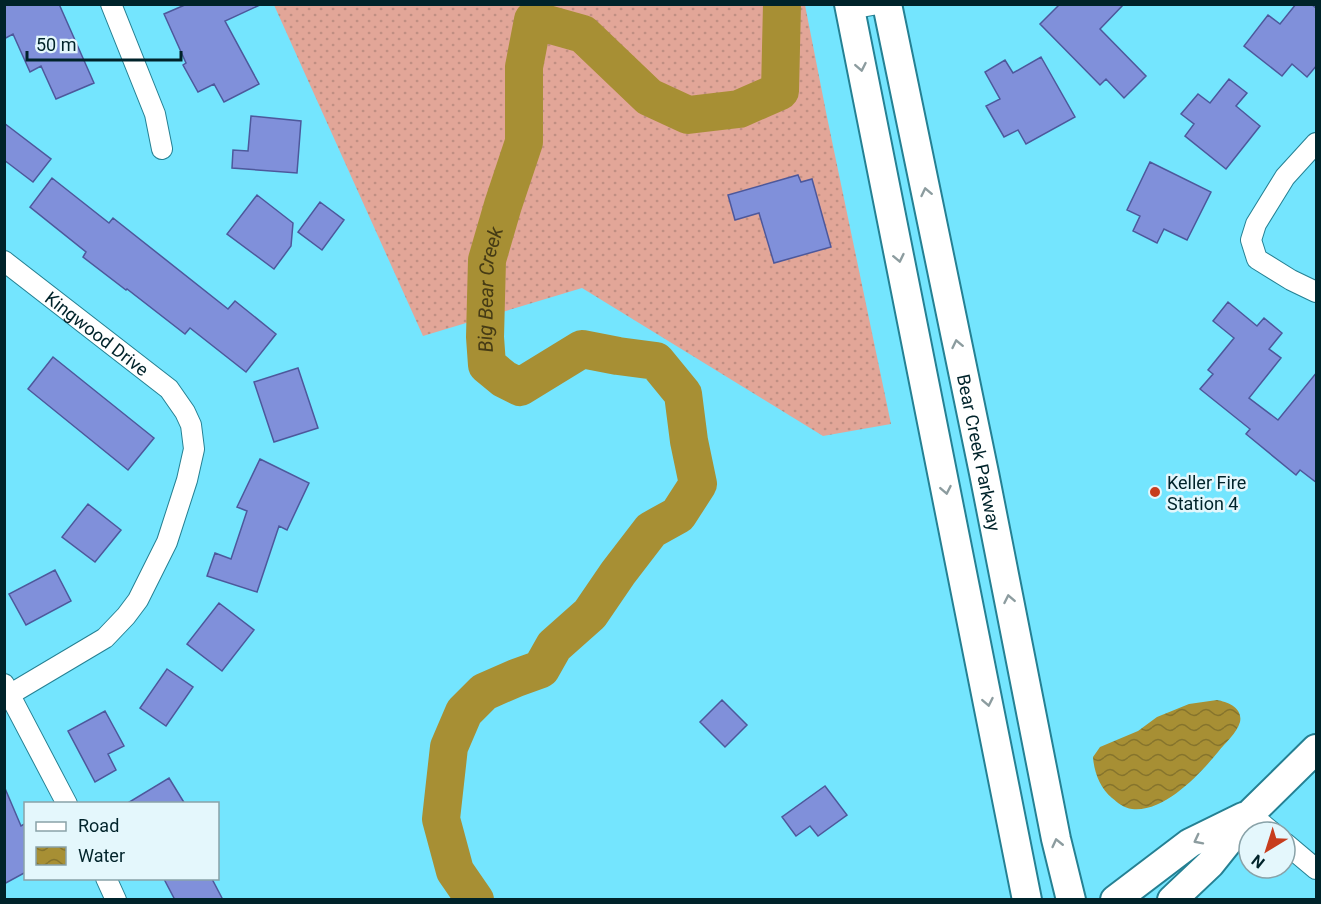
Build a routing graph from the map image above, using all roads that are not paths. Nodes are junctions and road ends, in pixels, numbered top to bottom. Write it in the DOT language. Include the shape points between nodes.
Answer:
graph roads {
  1 [pos="111,4"];
  2 [pos="878,4"];
  3 [pos="887,4"];
  4 [pos="850,7"];
  5 [pos="1317,143"];
  6 [pos="162,149"];
  7 [pos="4,261"];
  8 [pos="946,291"];
  9 [pos="1317,292"];
  10 [pos="907,298"];
  11 [pos="978,446"];
  12 [pos="939,455"];
  13 [pos="1020,656"];
  14 [pos="981,665"];
  15 [pos="7,692"];
  16 [pos="1317,749"];
  17 [pos="66,802"];
  18 [pos="1250,814"];
  19 [pos="1257,820"];
  20 [pos="1297,853"];
  21 [pos="1317,869"];
  22 [pos="106,880"];
  23 [pos="116,900"];
  24 [pos="1027,900"];
  25 [pos="1071,900"];
  26 [pos="1115,900"];
  27 [pos="1172,900"];
  1 -- 6 [label="street" via="155,114"];
  2 -- 4 [label="street"];
  8 -- 3 [label="main road, Bear Creek Parkway, one-way"];
  4 -- 10 [label="main road, one-way"];
  5 -- 9 [label="street" via="1285,177 1256,224 1251,240 1257,259"];
  7 -- 15 [label="street, Kingwood Drive" via="169,389 191,425 194,449 167,542 126,616 105,638"];
  8 -- 10 [label="main road"];
  11 -- 8 [label="main road, Bear Creek Parkway, one-way"];
  10 -- 12 [label="main road"];
  11 -- 12 [label="main road"];
  13 -- 11 [label="main road, Bear Creek Parkway, one-way"];
  12 -- 14 [label="main road, one-way"];
  13 -- 14 [label="main road"];
  25 -- 13 [label="main road, Bear Creek Parkway, one-way"];
  14 -- 24 [label="main road, one-way"];
  15 -- 17 [label="street"];
  16 -- 18 [label="main road"];
  18 -- 19 [label="street"];
  18 -- 26 [label="main road, one-way" via="1190,843"];
  18 -- 27 [label="main road" via="1210,864"];
  20 -- 21 [label="street"];
  22 -- 23 [label="street"];
}
